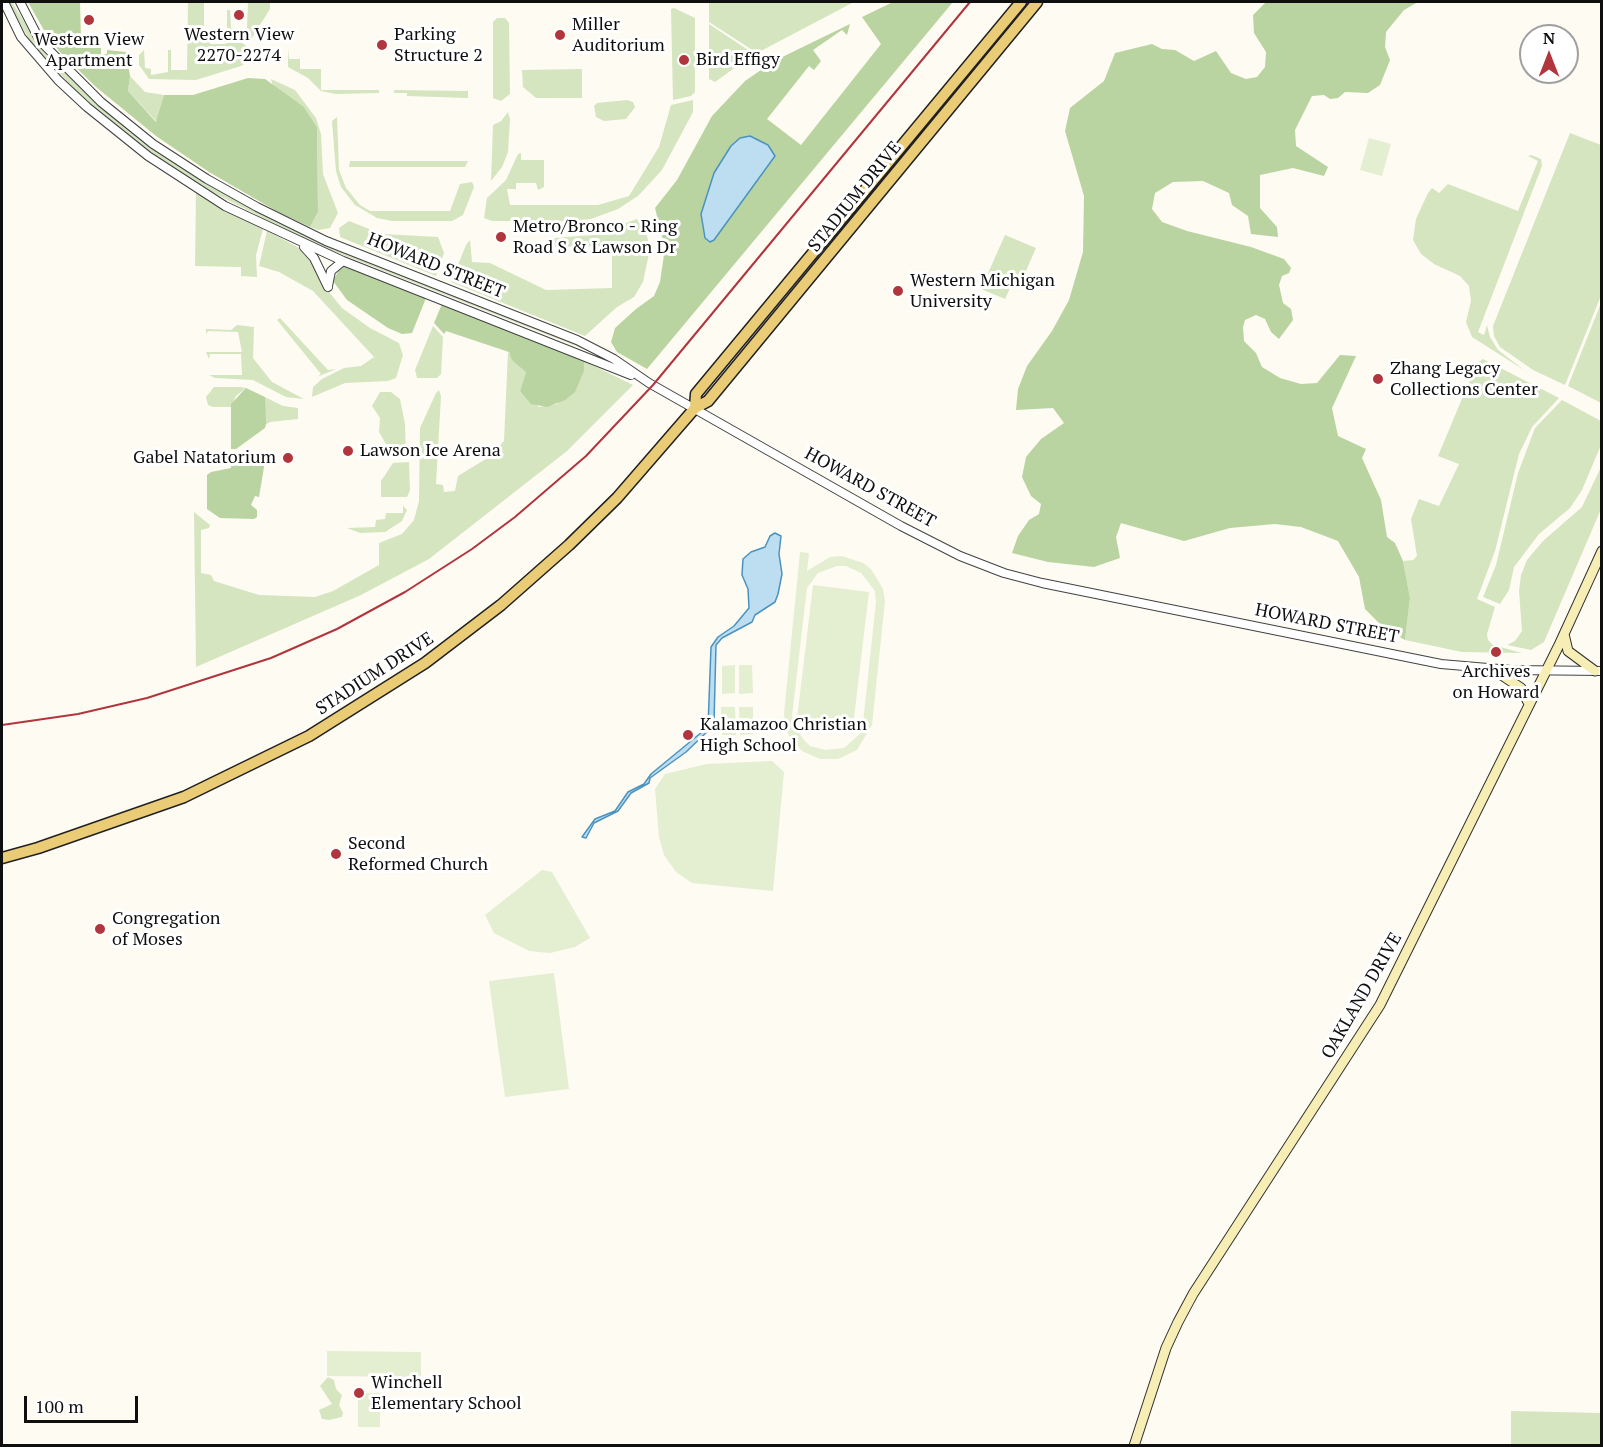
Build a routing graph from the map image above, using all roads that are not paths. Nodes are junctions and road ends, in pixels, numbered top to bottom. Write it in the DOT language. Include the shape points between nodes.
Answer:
graph roads {
  1 [pos="4,2"];
  2 [pos="20,2"];
  3 [pos="1021,2"];
  4 [pos="1036,2"];
  5 [pos="291,239"];
  6 [pos="343,261"];
  7 [pos="645,381"];
  8 [pos="695,408"];
  9 [pos="1602,551"];
  10 [pos="1564,634"];
  11 [pos="1494,670"];
  12 [pos="1546,670"];
  13 [pos="1598,671"];
  14 [pos="1529,704"];
  15 [pos="2,858"];
  16 [pos="1134,1446"];
  1 -- 5 [label="street" via="21,37 38,58 117,132 198,189"];
  2 -- 7 [label="street, HOWARD STREET" via="51,54 124,122 178,160 257,207 326,241 577,340"];
  3 -- 8 [label="main road, STADIUM DRIVE" via="696,394"];
  4 -- 8 [label="main road, STADIUM DRIVE" via="708,401"];
  5 -- 6 [label="street"];
  5 -- 6 [label="street" via="311,253 328,287 331,271"];
  6 -- 7 [label="street"];
  7 -- 8 [label="street, HOWARD STREET"];
  8 -- 11 [label="street, HOWARD STREET" via="901,526 1004,573 1441,664"];
  8 -- 15 [label="main road, STADIUM DRIVE" via="617,498 569,545 494,611 398,681 309,736 183,797"];
  9 -- 10 [label="main road, OAKLAND DRIVE"];
  10 -- 12 [label="main road, OAKLAND DRIVE"];
  10 -- 13 [label="main road" via="1568,651"];
  11 -- 12 [label="street, HOWARD STREET"];
  11 -- 14 [label="main road" via="1521,688"];
  12 -- 13 [label="street, HOWARD STREET"];
  12 -- 14 [label="main road, OAKLAND DRIVE"];
  14 -- 16 [label="main road, OAKLAND DRIVE" via="1380,1005 1178,1322"];
}
